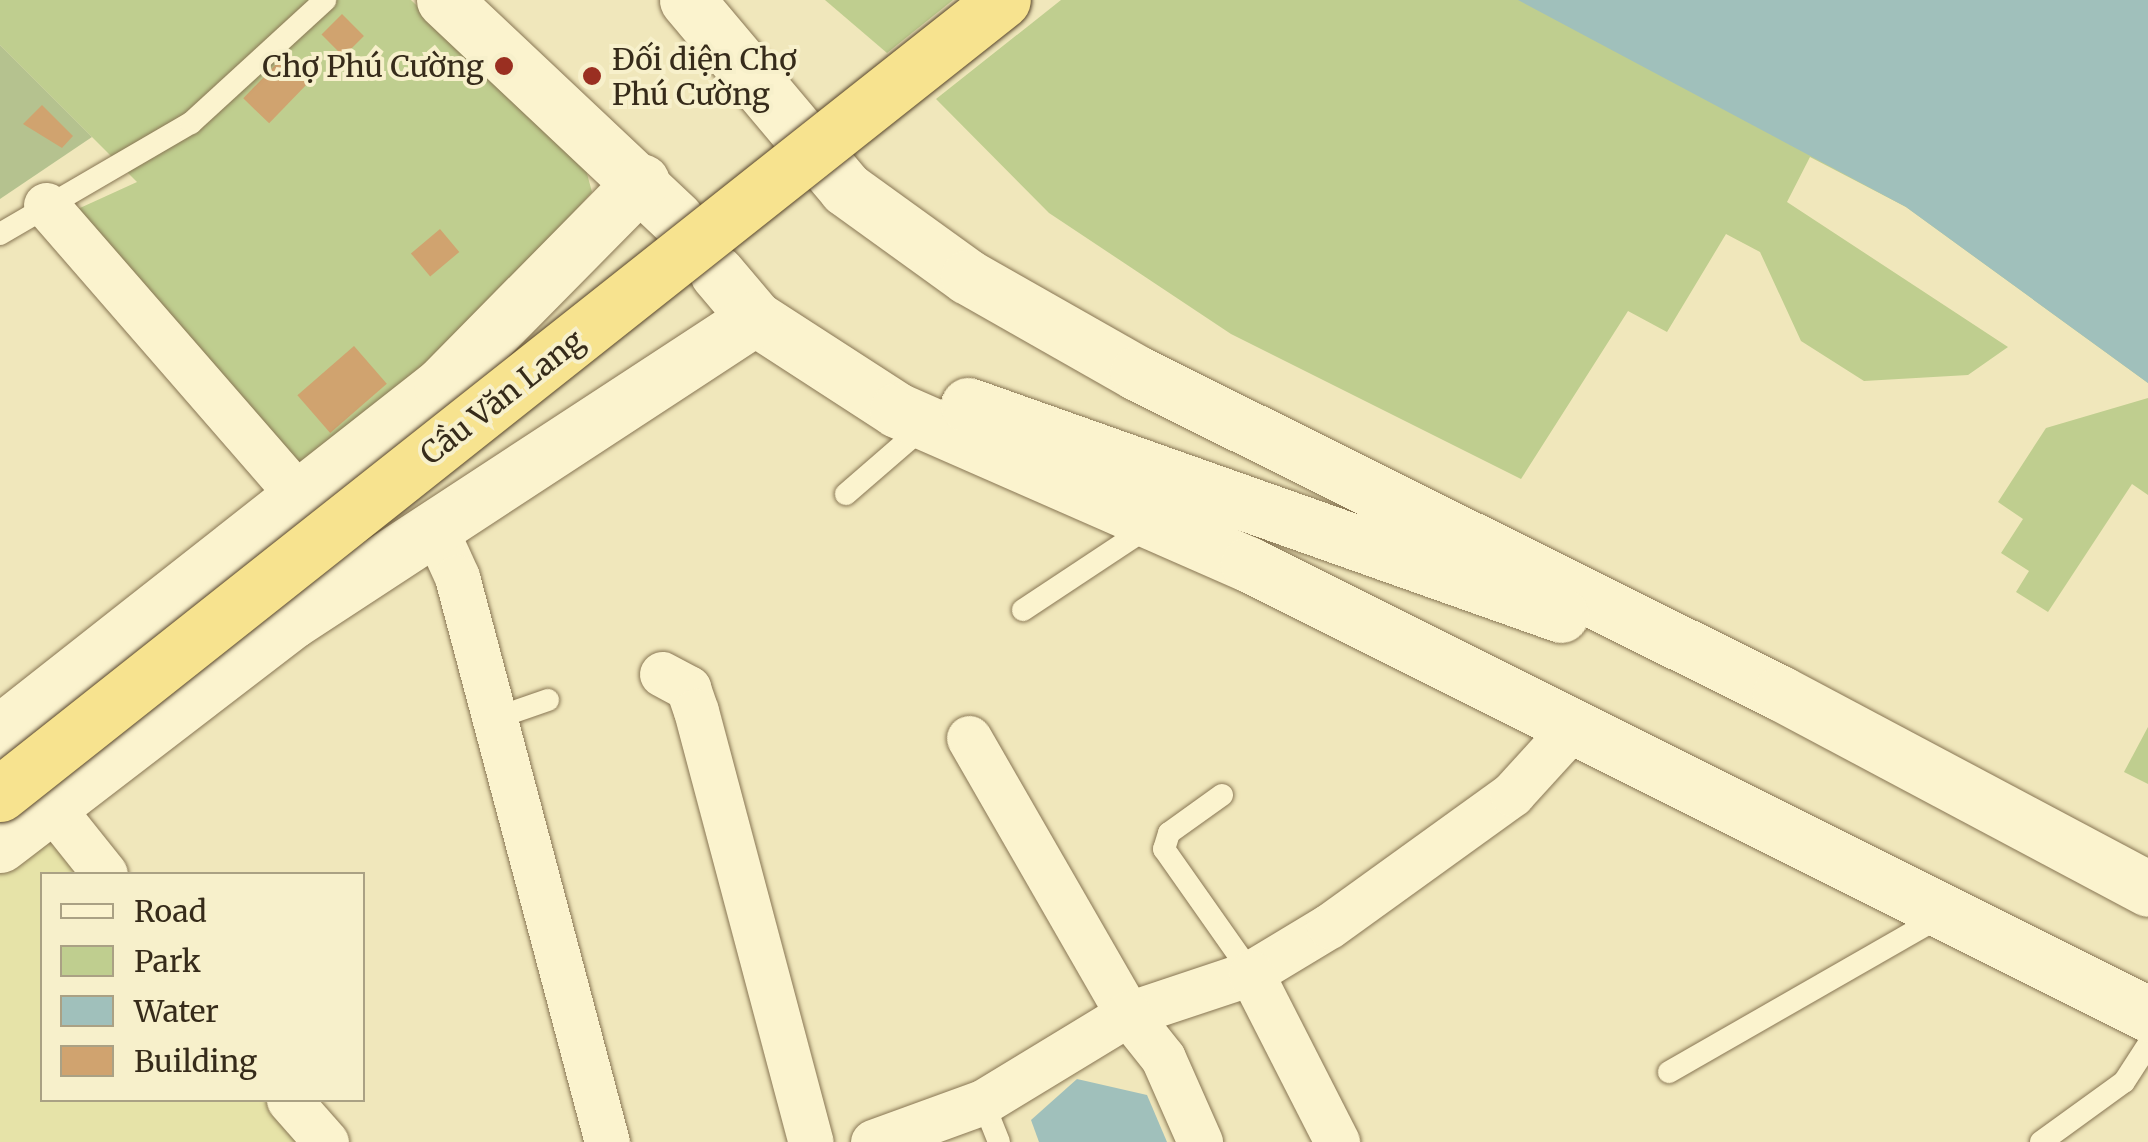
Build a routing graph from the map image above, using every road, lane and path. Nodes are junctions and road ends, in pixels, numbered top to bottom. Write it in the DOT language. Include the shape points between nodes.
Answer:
graph roads {
  1 [pos="325,0"];
  2 [pos="444,0"];
  3 [pos="461,0"];
  4 [pos="687,0"];
  5 [pos="1004,0"];
  6 [pos="495,42"];
  7 [pos="46,205"];
  8 [pos="0,234"];
  9 [pos="717,273"];
  10 [pos="775,331"];
  11 [pos="928,423"];
  12 [pos="1110,454"];
  13 [pos="1338,470"];
  14 [pos="846,494"];
  15 [pos="302,499"];
  16 [pos="1155,522"];
  17 [pos="433,524"];
  18 [pos="1023,610"];
  19 [pos="662,674"];
  20 [pos="1780,693"];
  21 [pos="548,700"];
  22 [pos="496,718"];
  23 [pos="1574,726"];
  24 [pos="0,732"];
  25 [pos="969,738"];
  26 [pos="1222,795"];
  27 [pos="25,800"];
  28 [pos="0,845"];
  29 [pos="103,872"];
  30 [pos="2148,889"];
  31 [pos="1946,913"];
  32 [pos="1250,973"];
  33 [pos="1128,1014"];
  34 [pos="2148,1014"];
  35 [pos="2148,1045"];
  36 [pos="1669,1072"];
  37 [pos="291,1102"];
  38 [pos="991,1122"];
  39 [pos="326,1142"];
  40 [pos="608,1142"];
  41 [pos="812,1142"];
  42 [pos="874,1142"];
  43 [pos="1200,1142"];
  44 [pos="1337,1142"];
  45 [pos="2041,1142"];
  1 -- 7 [label="lane" via="191,123"];
  2 -- 6 [label="main road"];
  3 -- 6 [label="main road"];
  4 -- 13 [label="main road" via="846,189 952,266 1136,373"];
  5 -- 27 [label="main road, Cầu Văn Lang, bridge"];
  6 -- 15 [label="main road" via="659,200"];
  7 -- 8 [label="lane"];
  7 -- 15 [label="street"];
  9 -- 10 [label="main road"];
  10 -- 11 [label="main road"];
  10 -- 12 [label="main road"];
  10 -- 17 [label="main road"];
  11 -- 14 [label="lane"];
  11 -- 16 [label="main road"];
  12 -- 13 [label="main road"];
  12 -- 20 [label="main road"];
  13 -- 20 [label="main road"];
  15 -- 24 [label="main road"];
  16 -- 18 [label="lane"];
  16 -- 23 [label="main road"];
  17 -- 22 [label="street"];
  17 -- 27 [label="main road"];
  19 -- 41 [label="street" via="688,688 696,711"];
  20 -- 30 [label="main road"];
  21 -- 22 [label="lane"];
  22 -- 40 [label="street"];
  23 -- 31 [label="main road"];
  23 -- 32 [label="street" via="1548,764 1437,854"];
  25 -- 33 [label="street"];
  26 -- 32 [label="lane" via="1169,833 1164,849"];
  27 -- 28 [label="main road"];
  27 -- 29 [label="street"];
  31 -- 34 [label="main road"];
  31 -- 36 [label="lane"];
  32 -- 33 [label="street"];
  32 -- 44 [label="street"];
  33 -- 38 [label="street"];
  33 -- 43 [label="street" via="1163,1058"];
  35 -- 45 [label="lane" via="2124,1082"];
  37 -- 39 [label="street"];
  38 -- 42 [label="street"];
}
